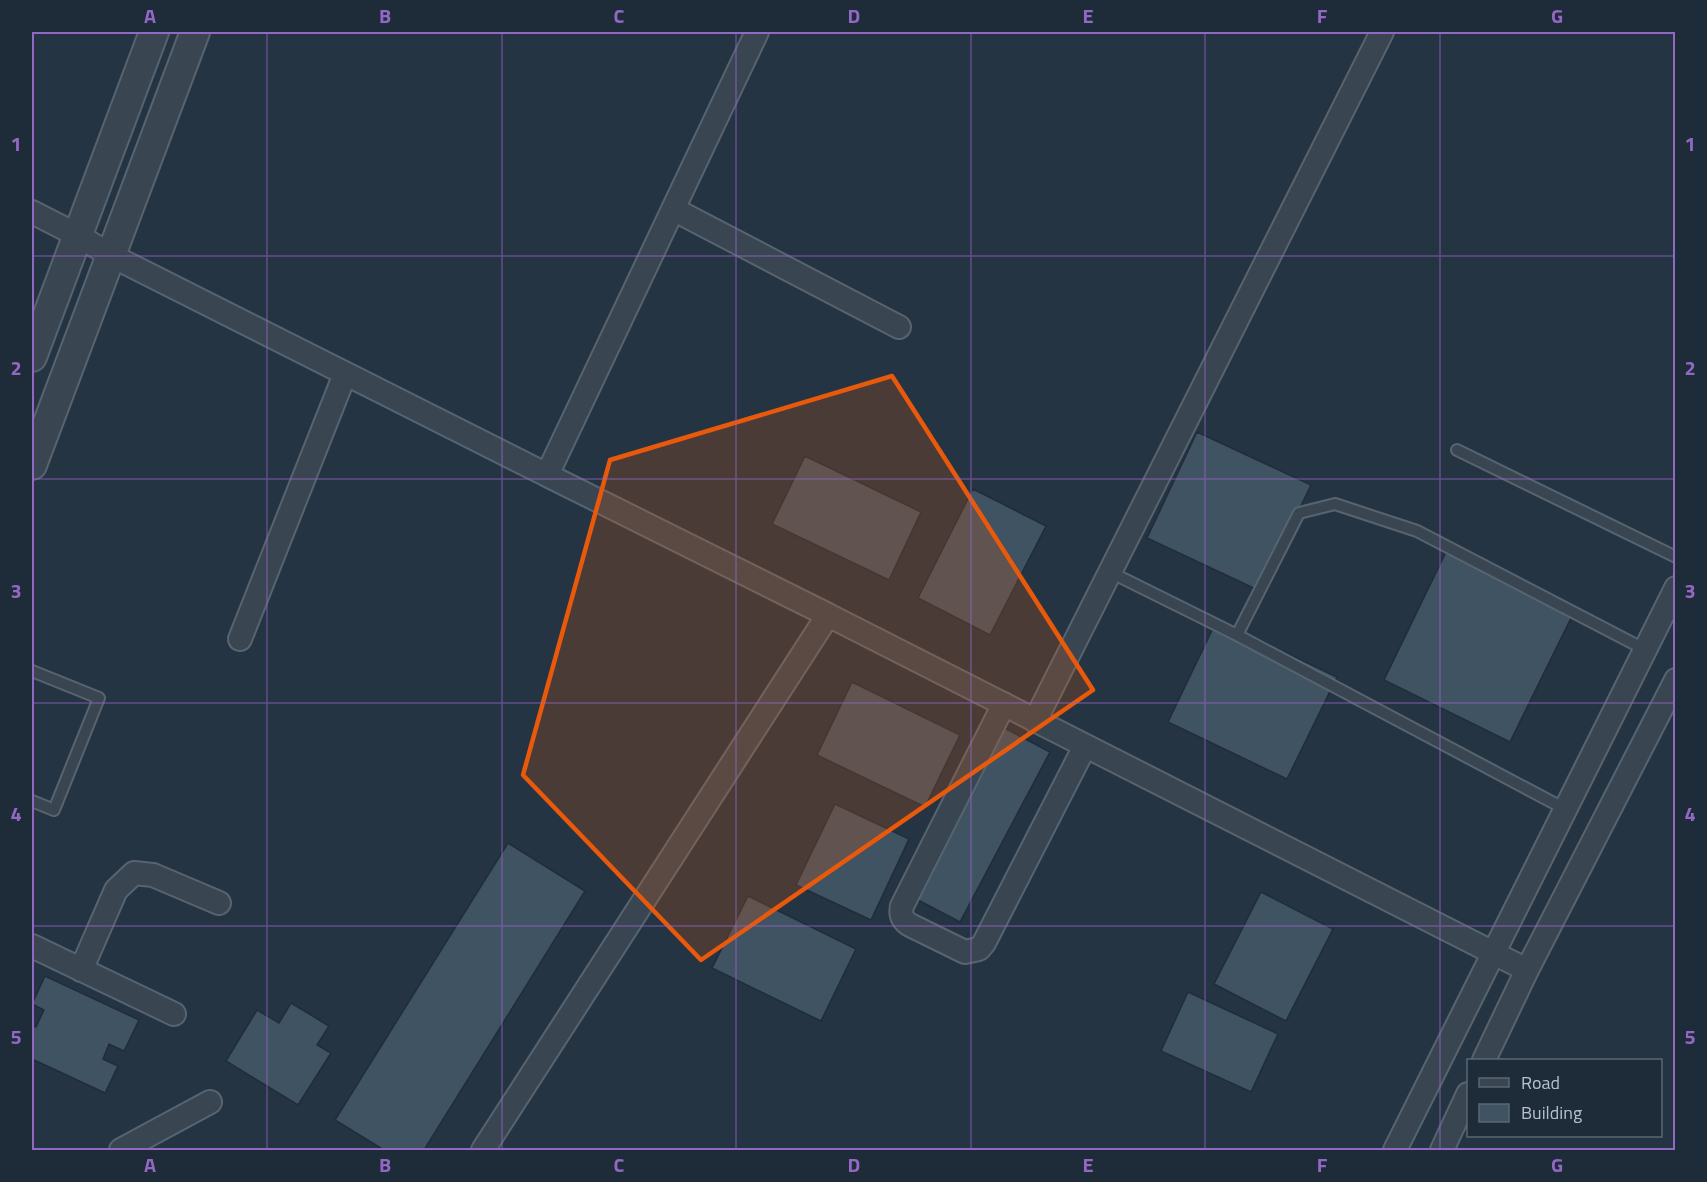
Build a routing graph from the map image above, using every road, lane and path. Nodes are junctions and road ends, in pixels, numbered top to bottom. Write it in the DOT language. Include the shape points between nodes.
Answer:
graph roads {
  1 [pos="154,32"];
  2 [pos="195,32"];
  3 [pos="757,32"];
  4 [pos="1382,32"];
  5 [pos="673,209"];
  6 [pos="32,212"];
  7 [pos="77,235"];
  8 [pos="110,255"];
  9 [pos="899,327"];
  10 [pos="32,357"];
  11 [pos="345,374"];
  12 [pos="1457,450"];
  13 [pos="32,465"];
  14 [pos="547,475"];
  15 [pos="1676,557"];
  16 [pos="1110,572"];
  17 [pos="1676,588"];
  18 [pos="828,615"];
  19 [pos="1237,635"];
  20 [pos="240,639"];
  21 [pos="1644,649"];
  22 [pos="32,671"];
  23 [pos="1676,680"];
  24 [pos="1004,705"];
  25 [pos="1035,721"];
  26 [pos="1086,746"];
  27 [pos="32,801"];
  28 [pos="1565,809"];
  29 [pos="219,903"];
  30 [pos="32,946"];
  31 [pos="1493,953"];
  32 [pos="81,970"];
  33 [pos="1527,970"];
  34 [pos="174,1014"];
  35 [pos="1484,1059"];
  36 [pos="1467,1096"];
  37 [pos="210,1102"];
  38 [pos="122,1150"];
  39 [pos="483,1150"];
  40 [pos="1395,1150"];
  41 [pos="1442,1150"];
  1 -- 7 [label="street"];
  2 -- 8 [label="street"];
  3 -- 5 [label="street"];
  4 -- 16 [label="street"];
  5 -- 9 [label="street"];
  5 -- 14 [label="street"];
  6 -- 7 [label="street"];
  7 -- 8 [label="street"];
  7 -- 10 [label="street"];
  8 -- 11 [label="street"];
  8 -- 13 [label="street"];
  11 -- 14 [label="street"];
  11 -- 20 [label="street"];
  12 -- 15 [label="lane"];
  14 -- 18 [label="street"];
  16 -- 19 [label="lane"];
  16 -- 25 [label="street"];
  17 -- 21 [label="street"];
  18 -- 24 [label="street"];
  18 -- 39 [label="street"];
  19 -- 21 [label="lane" via="1299,513 1335,504 1417,531"];
  19 -- 28 [label="lane"];
  21 -- 28 [label="street"];
  22 -- 27 [label="lane" via="99,698 54,810"];
  23 -- 33 [label="street"];
  24 -- 25 [label="street"];
  24 -- 26 [label="street" via="902,906 902,917 910,925 965,952 979,949"];
  25 -- 26 [label="street"];
  26 -- 31 [label="street"];
  28 -- 31 [label="street"];
  29 -- 32 [label="street" via="153,875 134,873 116,890"];
  30 -- 32 [label="street"];
  31 -- 33 [label="street"];
  31 -- 40 [label="street"];
  32 -- 34 [label="street"];
  33 -- 35 [label="street"];
  36 -- 41 [label="street"];
  37 -- 38 [label="street"];
}
